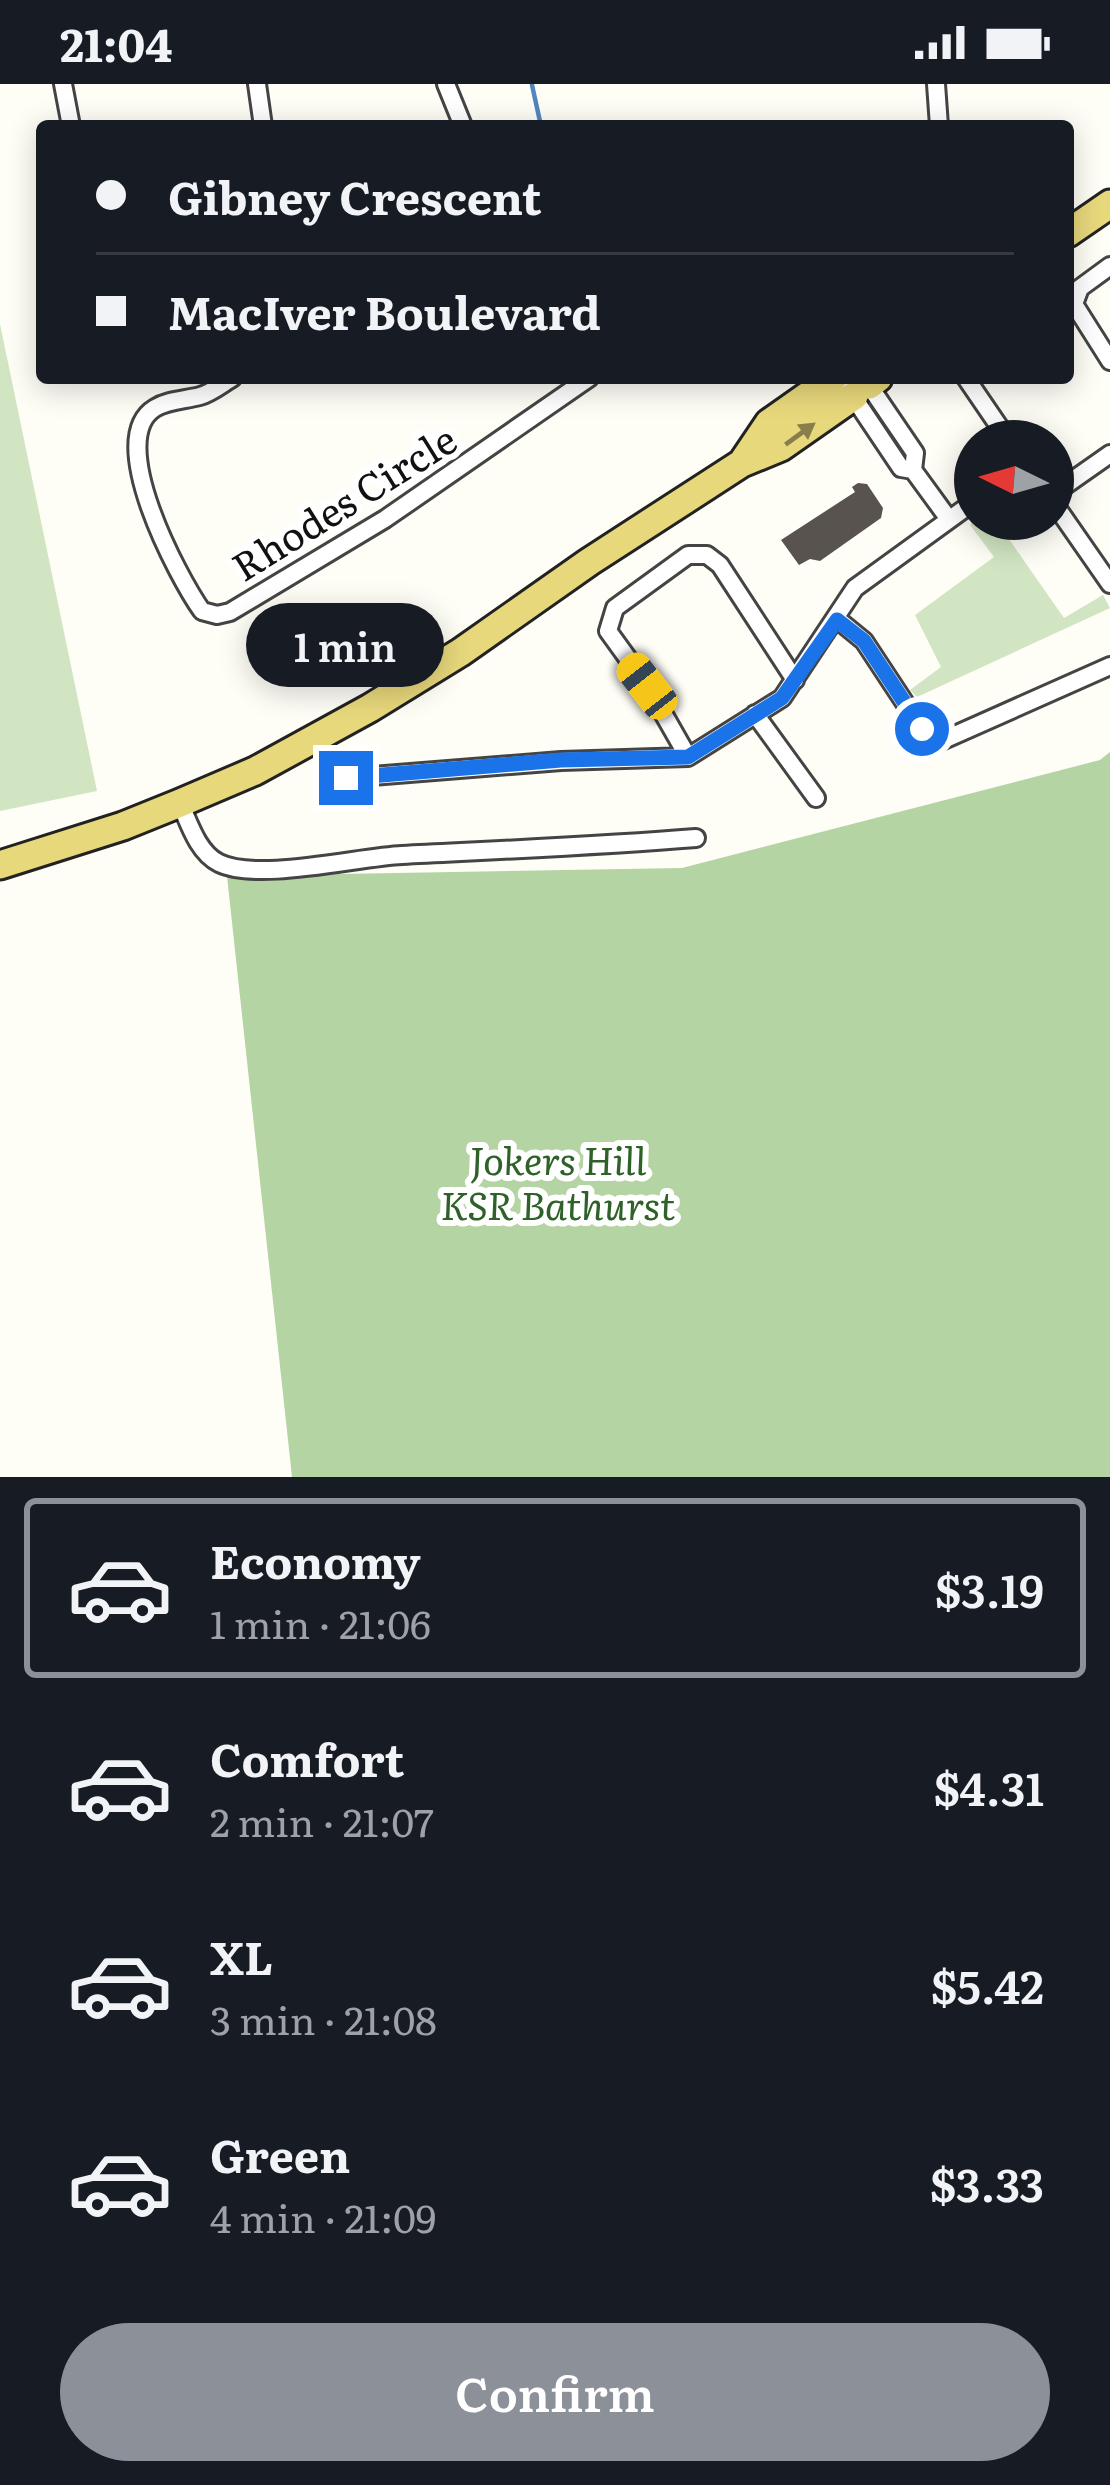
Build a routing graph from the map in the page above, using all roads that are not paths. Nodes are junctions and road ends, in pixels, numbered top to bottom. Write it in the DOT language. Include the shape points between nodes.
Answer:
graph roads {
  1 [pos="63,84"];
  2 [pos="257,84"];
  3 [pos="446,84"];
  4 [pos="936,84"];
  5 [pos="70,120"];
  6 [pos="262,120"];
  7 [pos="461,120"];
  8 [pos="939,120"];
  9 [pos="1110,204"];
  10 [pos="1074,229"];
  11 [pos="1110,266"];
  12 [pos="1110,361"];
  13 [pos="222,384"];
  14 [pos="580,384"];
  15 [pos="852,384"];
  16 [pos="857,384"];
  17 [pos="970,384"];
  18 [pos="995,420"];
  19 [pos="1110,454"];
  20 [pos="1074,482"];
  21 [pos="954,514"];
  22 [pos="948,518"];
  23 [pos="1074,530"];
  24 [pos="1110,584"];
  25 [pos="837,620"];
  26 [pos="1110,666"];
  27 [pos="794,680"];
  28 [pos="755,714"];
  29 [pos="688,757"];
  30 [pos="346,778"];
  31 [pos="816,798"];
  32 [pos="180,803"];
  33 [pos="696,838"];
  34 [pos="0,866"];
  1 -- 5 [label="street"];
  2 -- 6 [label="street"];
  3 -- 7 [label="street"];
  4 -- 8 [label="street"];
  9 -- 10 [label="main road"];
  11 -- 12 [label="street" via="1080,288 1074,304"];
  13 -- 14 [label="street, Rhodes Circle" via="154,408 136,442 170,562 202,611 217,615 385,519"];
  15 -- 32 [label="main road" via="769,423 742,463 461,652 255,771"];
  16 -- 22 [label="street" via="901,469 914,470"];
  17 -- 18 [label="street"];
  19 -- 20 [label="street"];
  21 -- 22 [label="street"];
  22 -- 25 [label="street" via="855,588"];
  23 -- 24 [label="street"];
  25 -- 26 [label="street" via="864,641 939,742"];
  25 -- 27 [label="street"];
  27 -- 28 [label="street"];
  27 -- 29 [label="street" via="707,555 688,555 615,608 608,631"];
  28 -- 29 [label="street"];
  28 -- 31 [label="street"];
  29 -- 30 [label="street"];
  32 -- 33 [label="street" via="201,847 234,867"];
  32 -- 34 [label="main road"];
}
